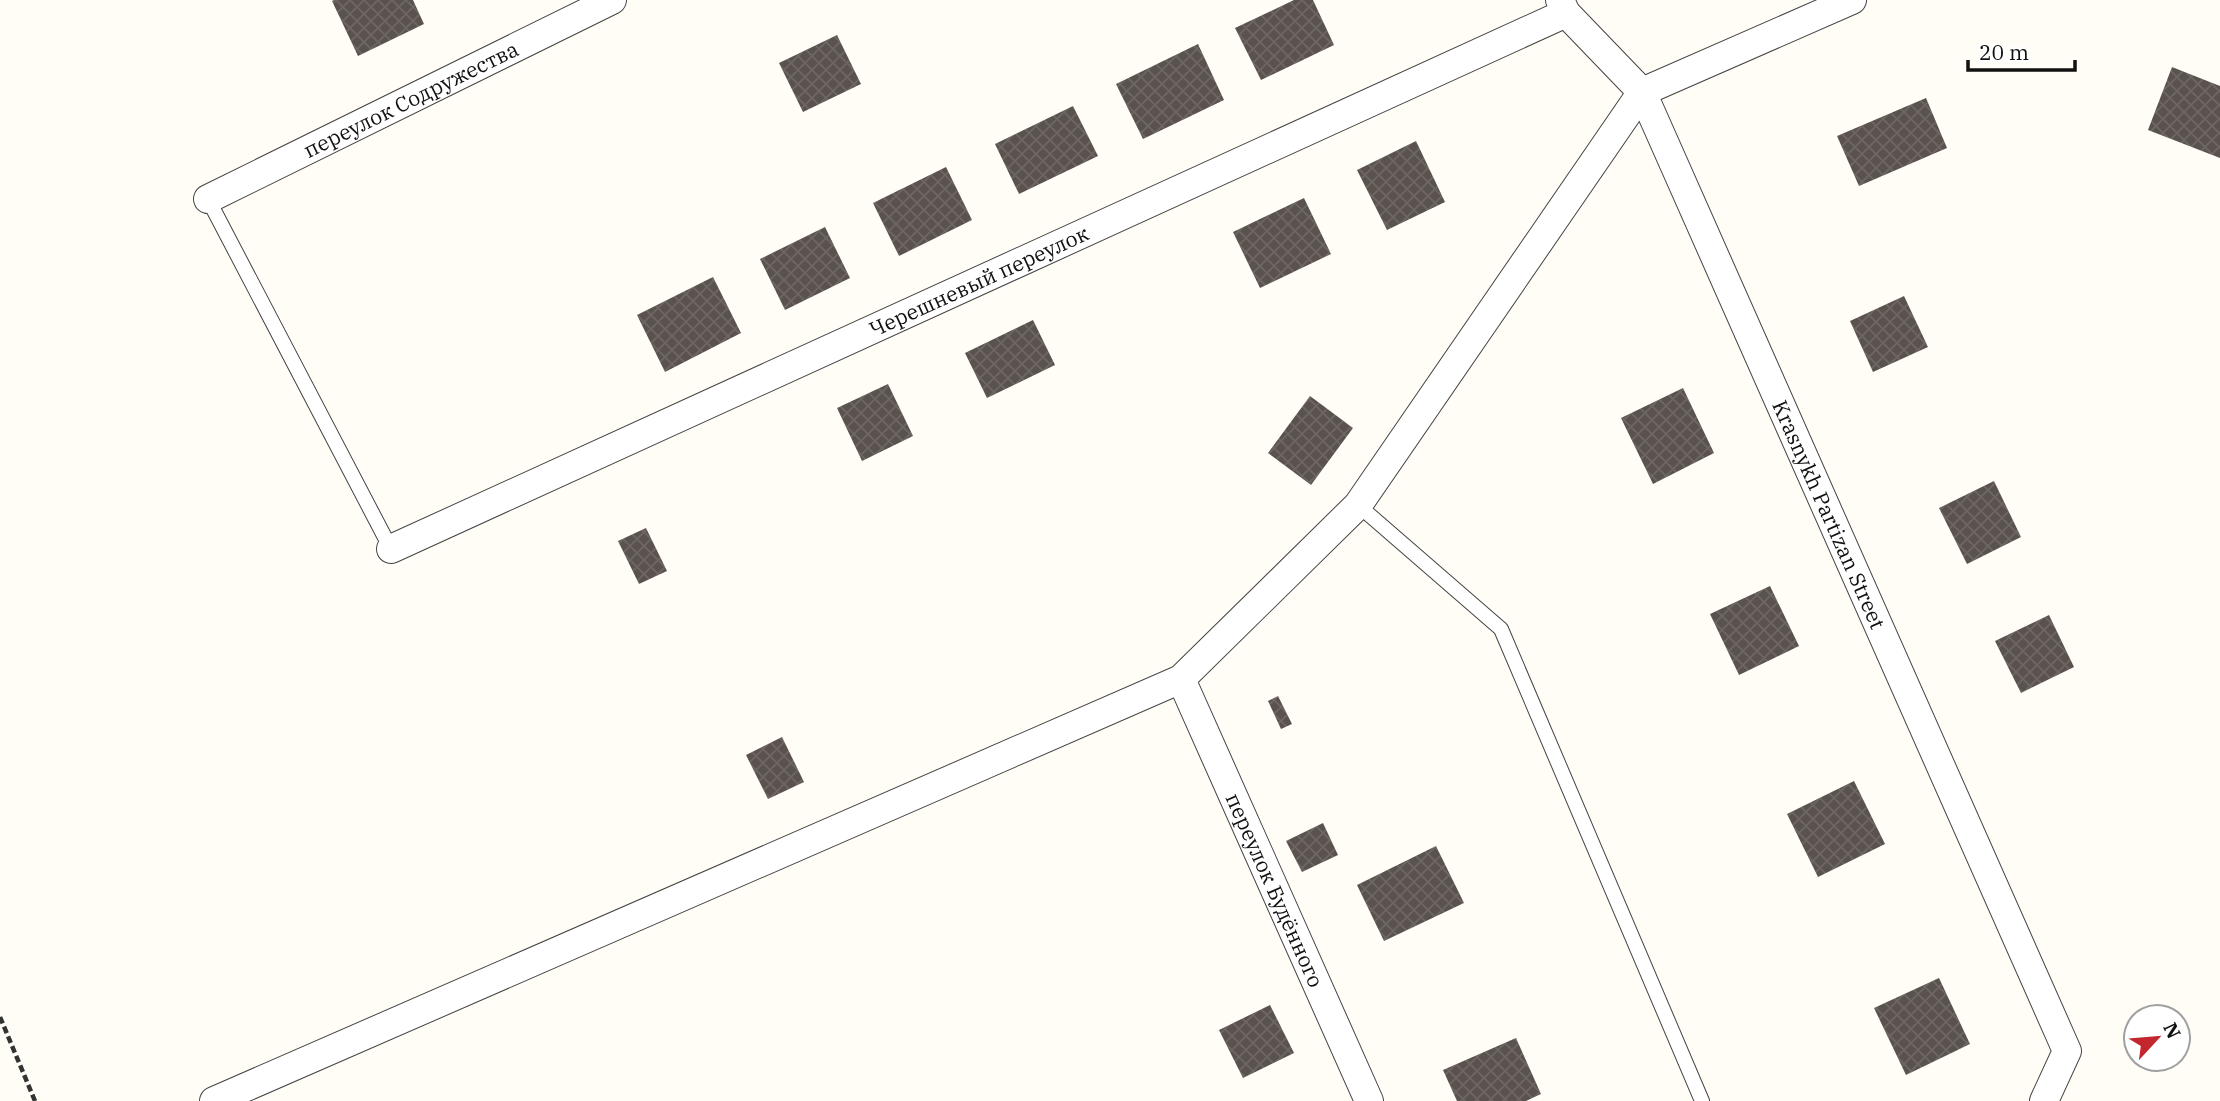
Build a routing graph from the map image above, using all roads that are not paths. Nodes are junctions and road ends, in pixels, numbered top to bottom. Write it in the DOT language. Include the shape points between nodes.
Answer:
graph roads {
  1 [pos="612,0"];
  2 [pos="1852,0"];
  3 [pos="1563,7"];
  4 [pos="1642,92"];
  5 [pos="208,199"];
  6 [pos="1358,505"];
  7 [pos="391,549"];
  8 [pos="1181,679"];
  9 [pos="214,1101"];
  10 [pos="1369,1101"];
  11 [pos="1702,1101"];
  12 [pos="2045,1101"];
  1 -- 5 [label="street, переулок Содружества"];
  2 -- 4 [label="street"];
  3 -- 4 [label="street, Krasnykh Partizan Street"];
  3 -- 7 [label="street, Черешневый переулок"];
  4 -- 6 [label="street"];
  4 -- 12 [label="street, Krasnykh Partizan Street" via="2067,1051"];
  5 -- 7 [label="lane"];
  6 -- 8 [label="street"];
  6 -- 11 [label="lane" via="1501,629"];
  8 -- 9 [label="street"];
  8 -- 10 [label="street, переулок Будённого"];
}
